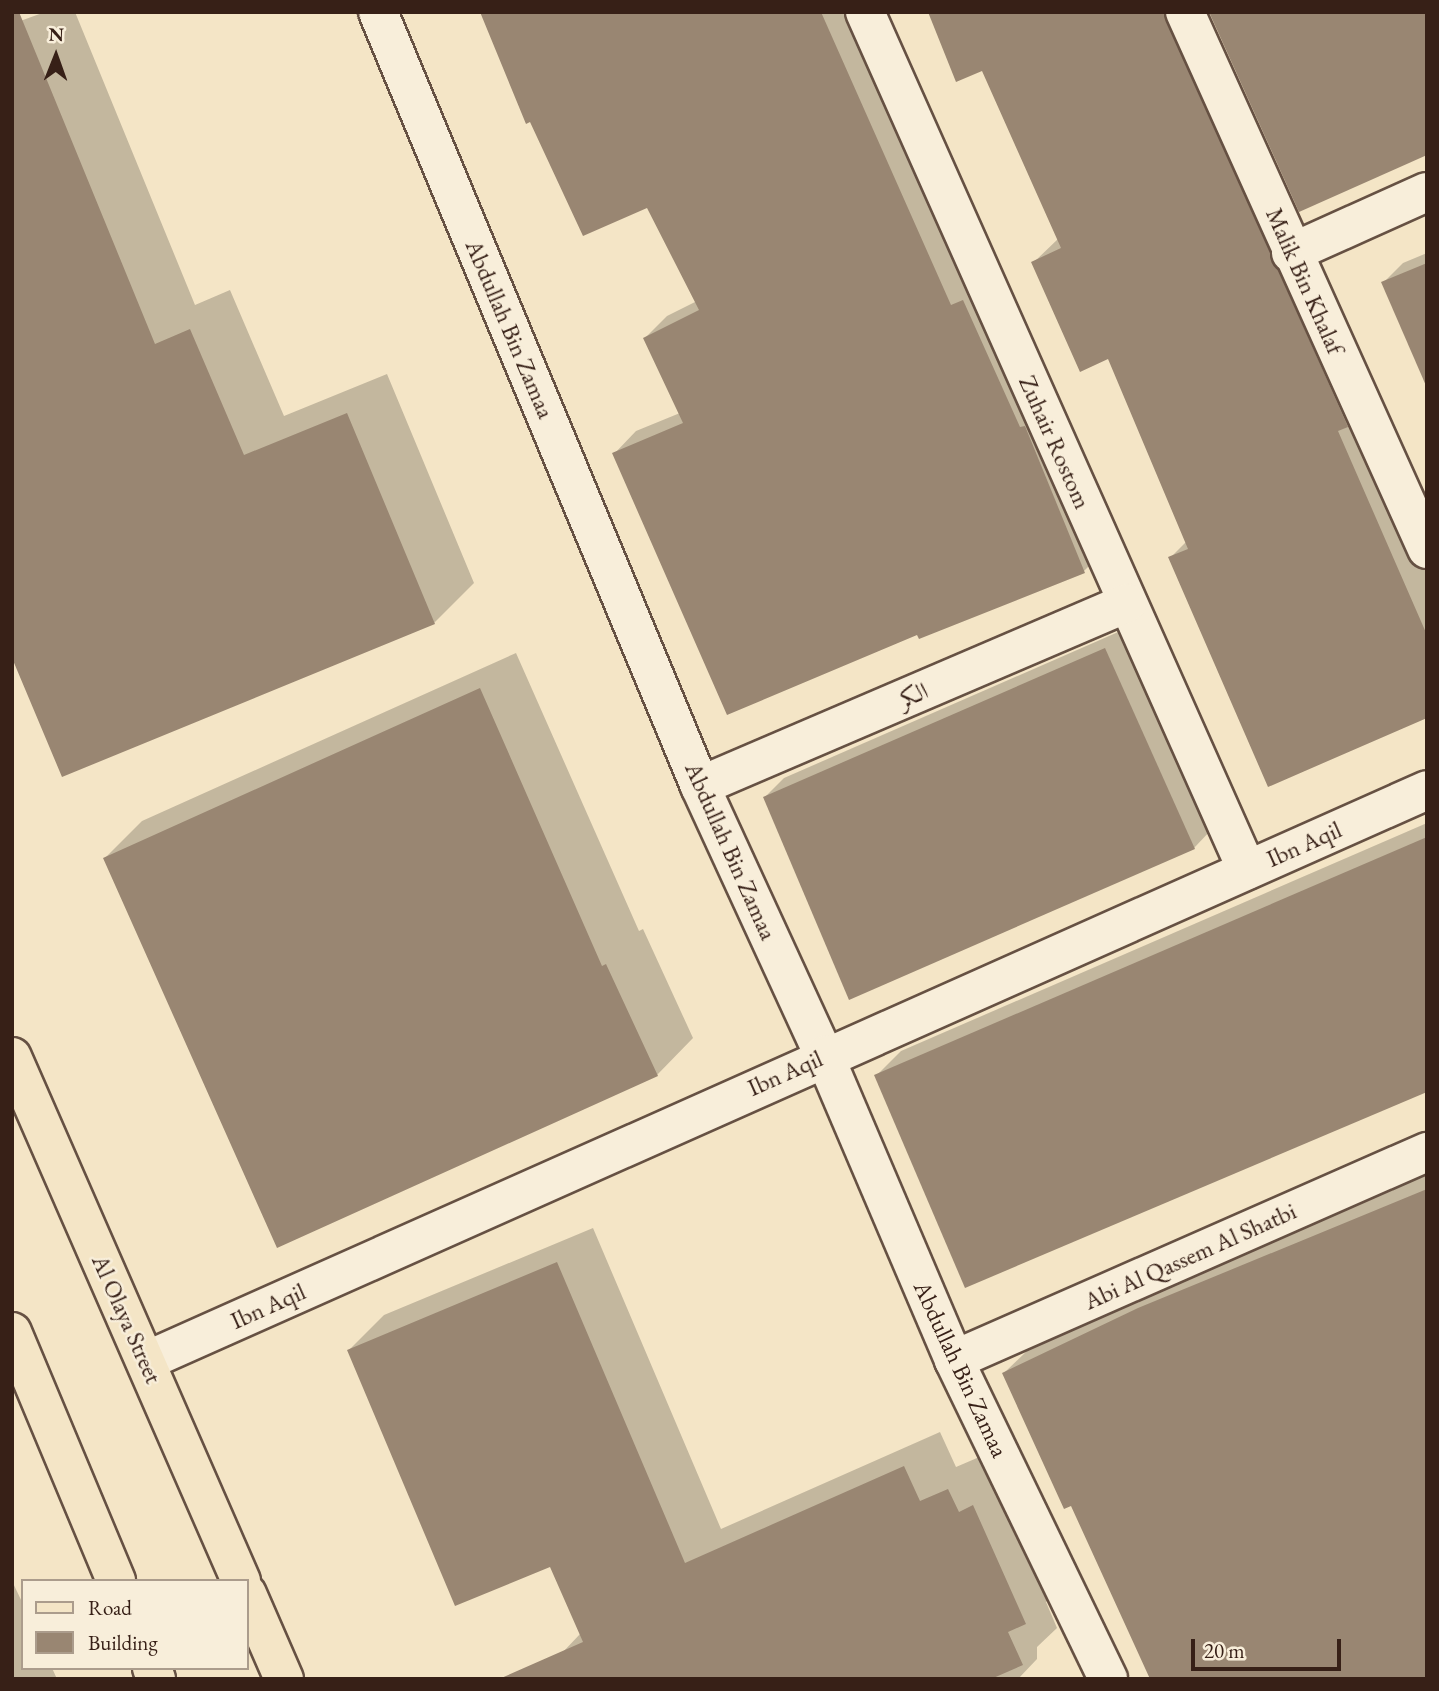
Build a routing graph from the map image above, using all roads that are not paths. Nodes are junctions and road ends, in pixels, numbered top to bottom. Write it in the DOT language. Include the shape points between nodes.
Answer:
graph roads {
  1 [pos="378,12"];
  2 [pos="865,12"];
  3 [pos="1185,12"];
  4 [pos="1427,192"];
  5 [pos="1292,253"];
  6 [pos="1418,510"];
  7 [pos="1427,549"];
  8 [pos="1126,603"];
  9 [pos="700,786"];
  10 [pos="1427,790"];
  11 [pos="1247,870"];
  12 [pos="824,1055"];
  13 [pos="12,1057"];
  14 [pos="1427,1152"];
  15 [pos="12,1332"];
  16 [pos="954,1360"];
  17 [pos="146,1361"];
  18 [pos="115,1579"];
  19 [pos="240,1579"];
  20 [pos="248,1596"];
  21 [pos="284,1679"];
  22 [pos="1108,1679"];
  1 -- 9 [label="street, Abdullah Bin Zamaa"];
  2 -- 8 [label="street, Zuhair Rostom"];
  3 -- 5 [label="street, Malik Bin Khalaf"];
  4 -- 5 [label="street"];
  5 -- 6 [label="street, Malik Bin Khalaf"];
  6 -- 7 [label="street, Malik Bin Khalaf"];
  8 -- 9 [label="street, الكر"];
  8 -- 11 [label="street, Zuhair Rostom"];
  9 -- 12 [label="street, Abdullah Bin Zamaa"];
  10 -- 11 [label="street, Ibn Aqil"];
  11 -- 12 [label="street, Ibn Aqil"];
  12 -- 16 [label="street, Abdullah Bin Zamaa"];
  12 -- 17 [label="street, Ibn Aqil"];
  13 -- 17 [label="main road, Al Olaya Street"];
  14 -- 16 [label="street, Abi Al Qassem Al Shatbi"];
  15 -- 18 [label="main road"];
  16 -- 22 [label="street, Abdullah Bin Zamaa"];
  17 -- 19 [label="main road, Al Olaya Street"];
  20 -- 21 [label="main road"];
}
